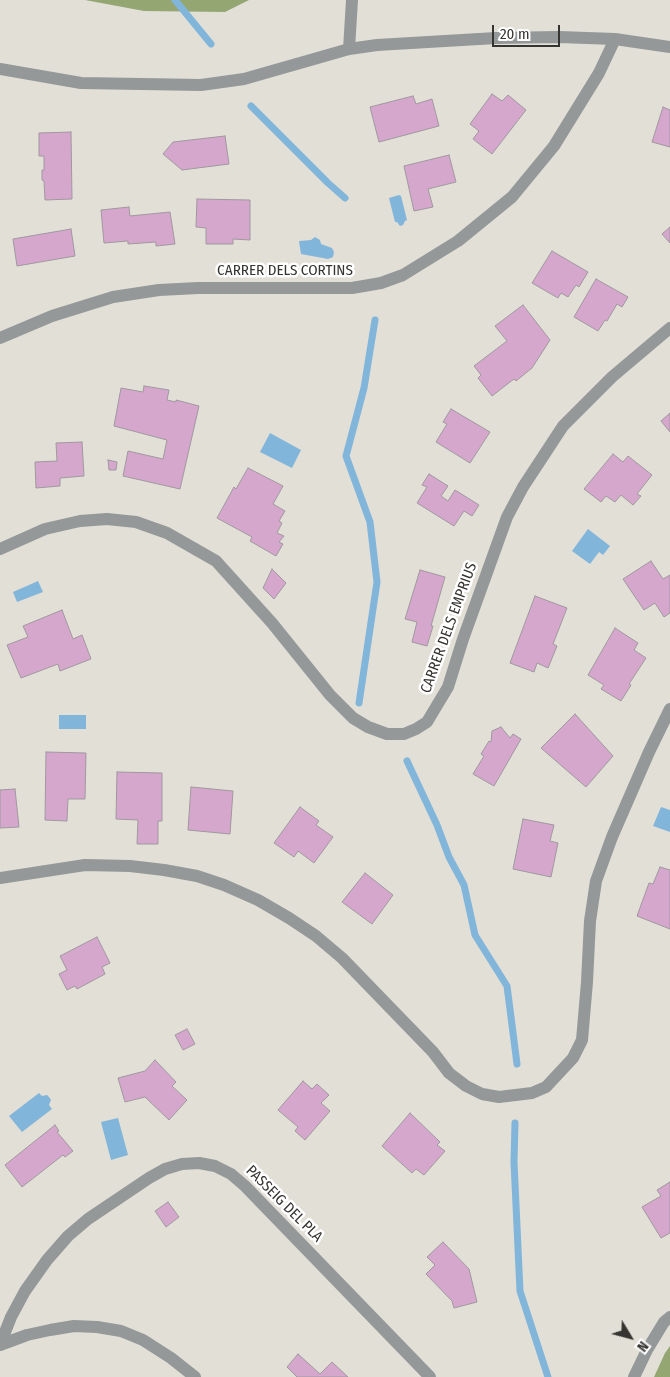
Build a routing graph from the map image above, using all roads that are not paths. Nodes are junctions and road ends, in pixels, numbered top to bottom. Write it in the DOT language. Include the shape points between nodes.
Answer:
graph roads {
  1 [pos="352,0"];
  2 [pos="615,39"];
  3 [pos="670,47"];
  4 [pos="349,50"];
  5 [pos="0,69"];
  6 [pos="670,328"];
  7 [pos="0,338"];
  8 [pos="0,549"];
  9 [pos="670,709"];
  10 [pos="0,878"];
  11 [pos="670,1317"];
  12 [pos="0,1345"];
  13 [pos="195,1377"];
  14 [pos="430,1377"];
  15 [pos="634,1377"];
  1 -- 4 [label="street"];
  2 -- 3 [label="street"];
  2 -- 4 [label="street" via="496,38 377,45"];
  2 -- 7 [label="street, CARRER DELS CORTINS" via="554,146 512,197 458,242 403,275 352,288 198,288 114,297 52,316"];
  4 -- 5 [label="street" via="244,79 201,85 81,83"];
  6 -- 8 [label="street, CARRER DELS EMPRIUS" via="612,377 562,426 507,517 448,687 427,722 404,734 387,734 353,718 216,561 168,534 136,522 80,521 45,529"];
  9 -- 10 [label="street" via="612,837 596,881 582,1040 573,1058 546,1087 532,1093 499,1097 482,1094 466,1086 449,1073 342,958 289,918 224,885 180,873 130,866 85,865"];
  11 -- 15 [label="street" via="655,1336"];
  12 -- 13 [label="street" via="50,1330 97,1327 143,1340"];
  12 -- 14 [label="street, PASSEIG DEL PLA" via="25,1291 68,1236 88,1219 165,1169 199,1163 231,1174 245,1186"];
}
